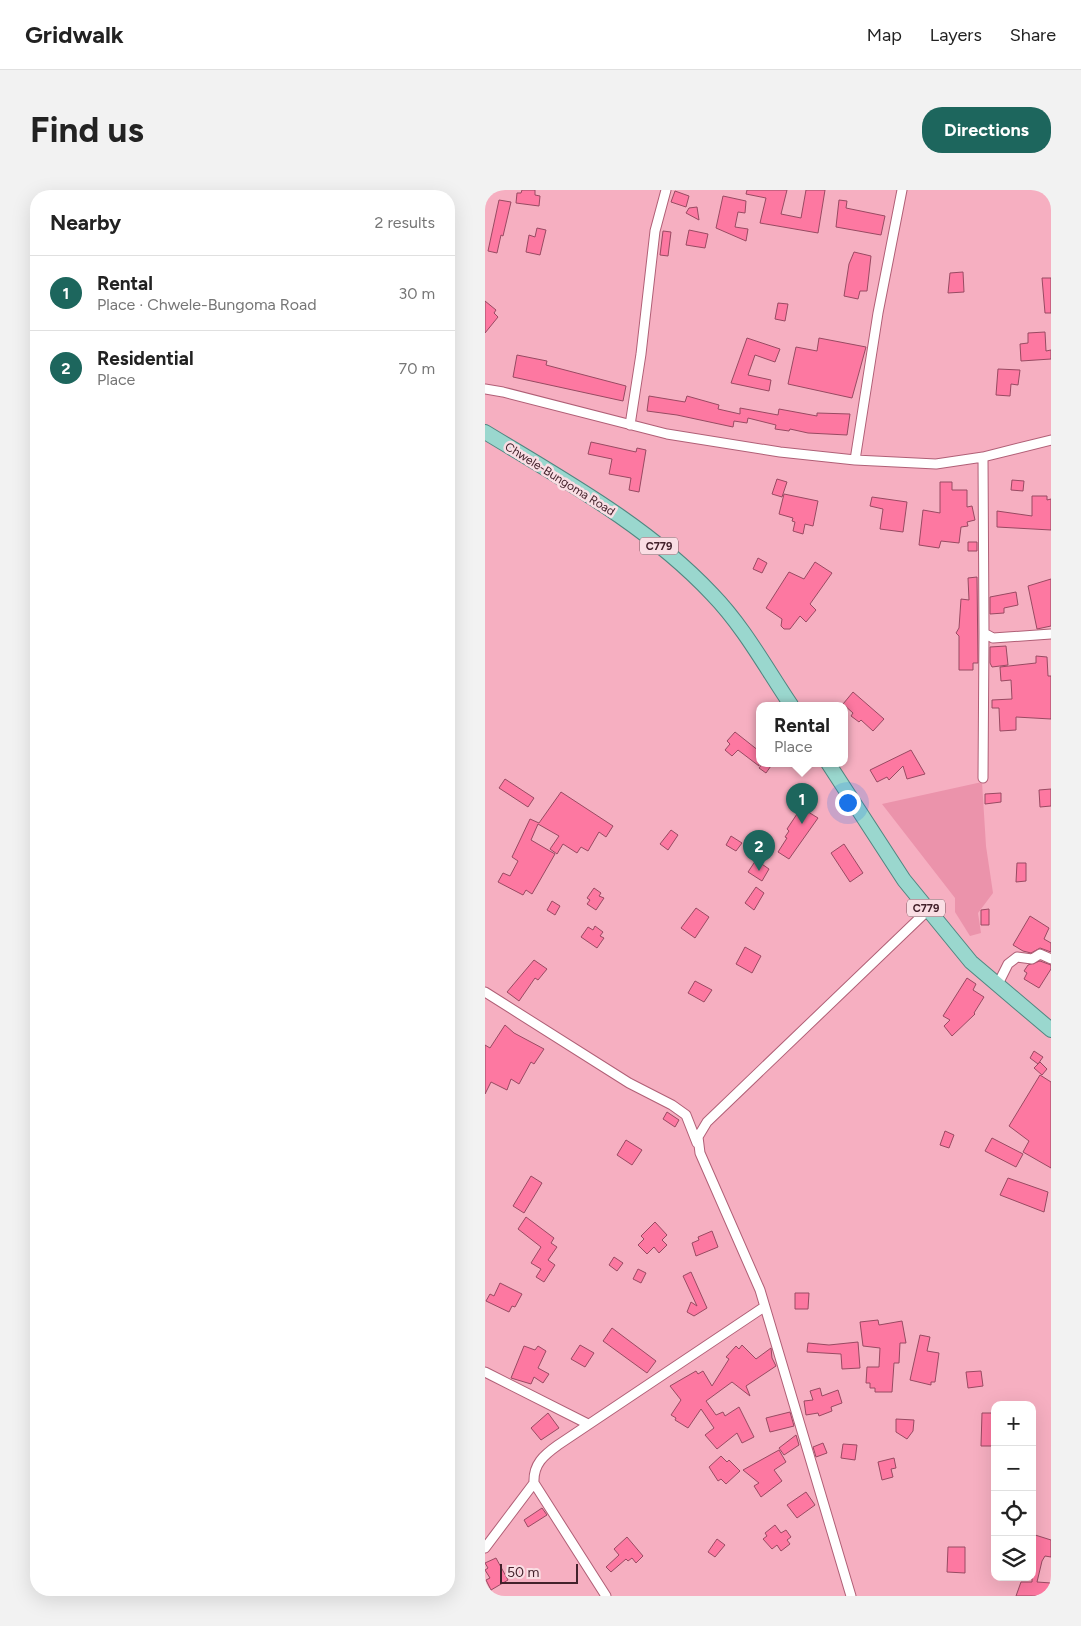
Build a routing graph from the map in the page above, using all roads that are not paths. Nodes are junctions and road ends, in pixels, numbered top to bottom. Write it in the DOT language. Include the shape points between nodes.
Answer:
graph roads {
  1 [pos="666,190"];
  2 [pos="902,190"];
  3 [pos="485,389"];
  4 [pos="630,425"];
  5 [pos="485,432"];
  6 [pos="1051,440"];
  7 [pos="983,457"];
  8 [pos="855,460"];
  9 [pos="984,633"];
  10 [pos="1051,634"];
  11 [pos="789,702"];
  12 [pos="831,767"];
  13 [pos="983,778"];
  14 [pos="928,910"];
  15 [pos="1051,959"];
  16 [pos="997,986"];
  17 [pos="485,992"];
  18 [pos="1051,1030"];
  19 [pos="697,1143"];
  20 [pos="764,1306"];
  21 [pos="485,1372"];
  22 [pos="588,1424"];
  23 [pos="534,1483"];
  24 [pos="485,1548"];
  25 [pos="606,1596"];
  26 [pos="851,1596"];
  1 -- 4 [label="street" via="655,232"];
  2 -- 8 [label="street" via="878,313"];
  3 -- 4 [label="street"];
  4 -- 8 [label="street" via="780,452"];
  5 -- 11 [label="main road, Chwele-Bungoma Road / C779" via="597,499 666,553 712,594 736,623"];
  6 -- 7 [label="street"];
  7 -- 8 [label="street" via="935,464"];
  7 -- 9 [label="street"];
  9 -- 10 [label="street" via="993,638"];
  9 -- 13 [label="street"];
  12 -- 14 [label="main road, C779" via="869,828"];
  14 -- 16 [label="main road, C779" via="971,962"];
  14 -- 19 [label="street" via="707,1122"];
  15 -- 16 [label="street" via="1040,954 1032,958 1017,957 1008,964"];
  16 -- 18 [label="main road, C779"];
  17 -- 19 [label="street" via="629,1083 672,1105 686,1116"];
  19 -- 20 [label="street" via="761,1290"];
  20 -- 22 [label="street"];
  20 -- 26 [label="street"];
  21 -- 22 [label="street"];
  22 -- 23 [label="street" via="540,1460 533,1474"];
  23 -- 24 [label="street"];
  23 -- 25 [label="street"];
}
